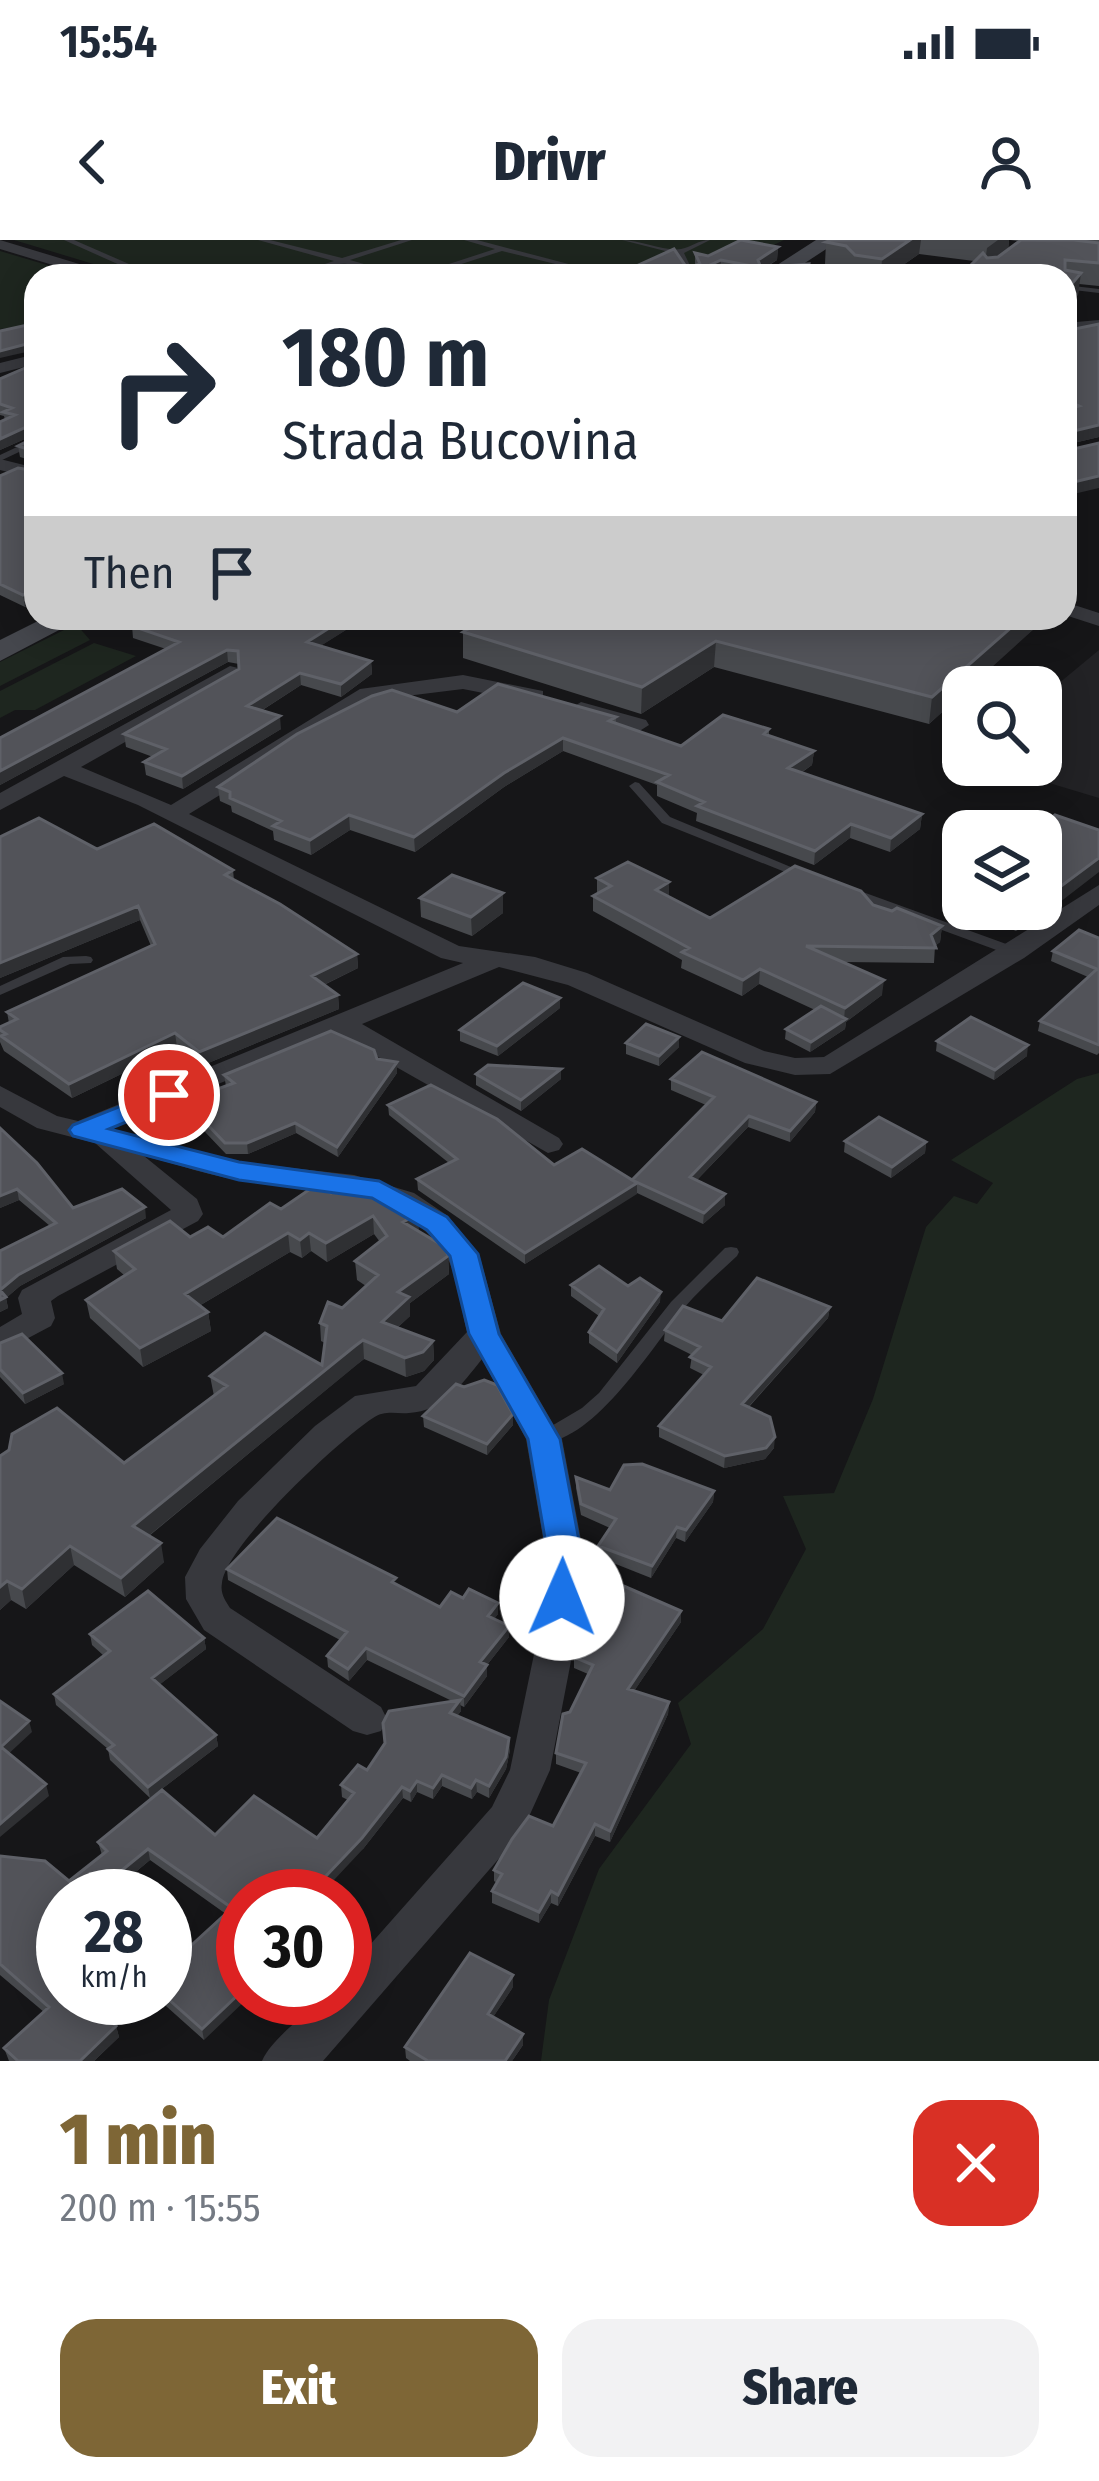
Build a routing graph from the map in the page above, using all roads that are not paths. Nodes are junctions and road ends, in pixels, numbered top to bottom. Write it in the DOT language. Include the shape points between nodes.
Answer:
graph roads {
  1 [pos="68,240"];
  2 [pos="262,240"];
  3 [pos="408,240"];
  4 [pos="468,240"];
  5 [pos="626,240"];
  6 [pos="706,240"];
  7 [pos="830,240"];
  8 [pos="0,244"];
  9 [pos="502,249"];
  10 [pos="680,252"];
  11 [pos="340,261"];
  12 [pos="65,264"];
  13 [pos="125,264"];
  14 [pos="330,264"];
  15 [pos="352,264"];
  16 [pos="454,264"];
  17 [pos="564,264"];
  18 [pos="686,264"];
  19 [pos="791,264"];
  20 [pos="43,630"];
  21 [pos="0,652"];
  22 [pos="230,673"];
  23 [pos="638,725"];
  24 [pos="64,768"];
  25 [pos="635,786"];
  26 [pos="0,803"];
  27 [pos="171,815"];
  28 [pos="815,879"];
  29 [pos="836,886"];
  30 [pos="1099,893"];
  31 [pos="1015,952"];
  32 [pos="86,960"];
  33 [pos="487,961"];
  34 [pos="0,991"];
  35 [pos="341,1024"];
  36 [pos="0,1095"];
  37 [pos="92,1133"];
  38 [pos="548,1144"];
  39 [pos="731,1252"];
  40 [pos="484,1334"];
  41 [pos="0,1342"];
  42 [pos="544,1439"];
  43 [pos="367,1719"];
  44 [pos="285,2061"];
  1 -- 13 [label="lane"];
  2 -- 11 [label="lane"];
  3 -- 11 [label="lane"];
  4 -- 9 [label="lane"];
  5 -- 10 [label="lane"];
  6 -- 10 [label="lane"];
  7 -- 19 [label="main road"];
  8 -- 12 [label="street"];
  9 -- 16 [label="lane"];
  9 -- 17 [label="lane"];
  10 -- 18 [label="lane"];
  11 -- 14 [label="lane"];
  11 -- 15 [label="lane"];
  20 -- 21 [label="main road"];
  22 -- 24 [label="street"];
  23 -- 27 [label="street" via="500,686 391,689 351,702"];
  24 -- 26 [label="street"];
  24 -- 27 [label="street"];
  25 -- 28 [label="lane" via="666,820"];
  27 -- 33 [label="street" via="450,952"];
  29 -- 31 [label="lane"];
  30 -- 31 [label="street"];
  31 -- 33 [label="street" via="848,1058 814,1069 766,1059 559,970"];
  32 -- 34 [label="lane" via="68,960"];
  33 -- 35 [label="street"];
  35 -- 37 [label="street"];
  35 -- 38 [label="street"];
  36 -- 37 [label="street" via="46,1122"];
  37 -- 40 [label="street" via="239,1171 354,1184 403,1201 464,1254"];
  37 -- 41 [label="street" via="188,1214 47,1288 34,1298 39,1318"];
  39 -- 42 [label="lane" via="601,1403"];
  40 -- 42 [label="street"];
  40 -- 43 [label="street" via="428,1396 385,1398 348,1417 280,1481 202,1581 217,1619"];
  42 -- 44 [label="street" via="566,1562 530,1770 507,1819 308,2045"];
}
